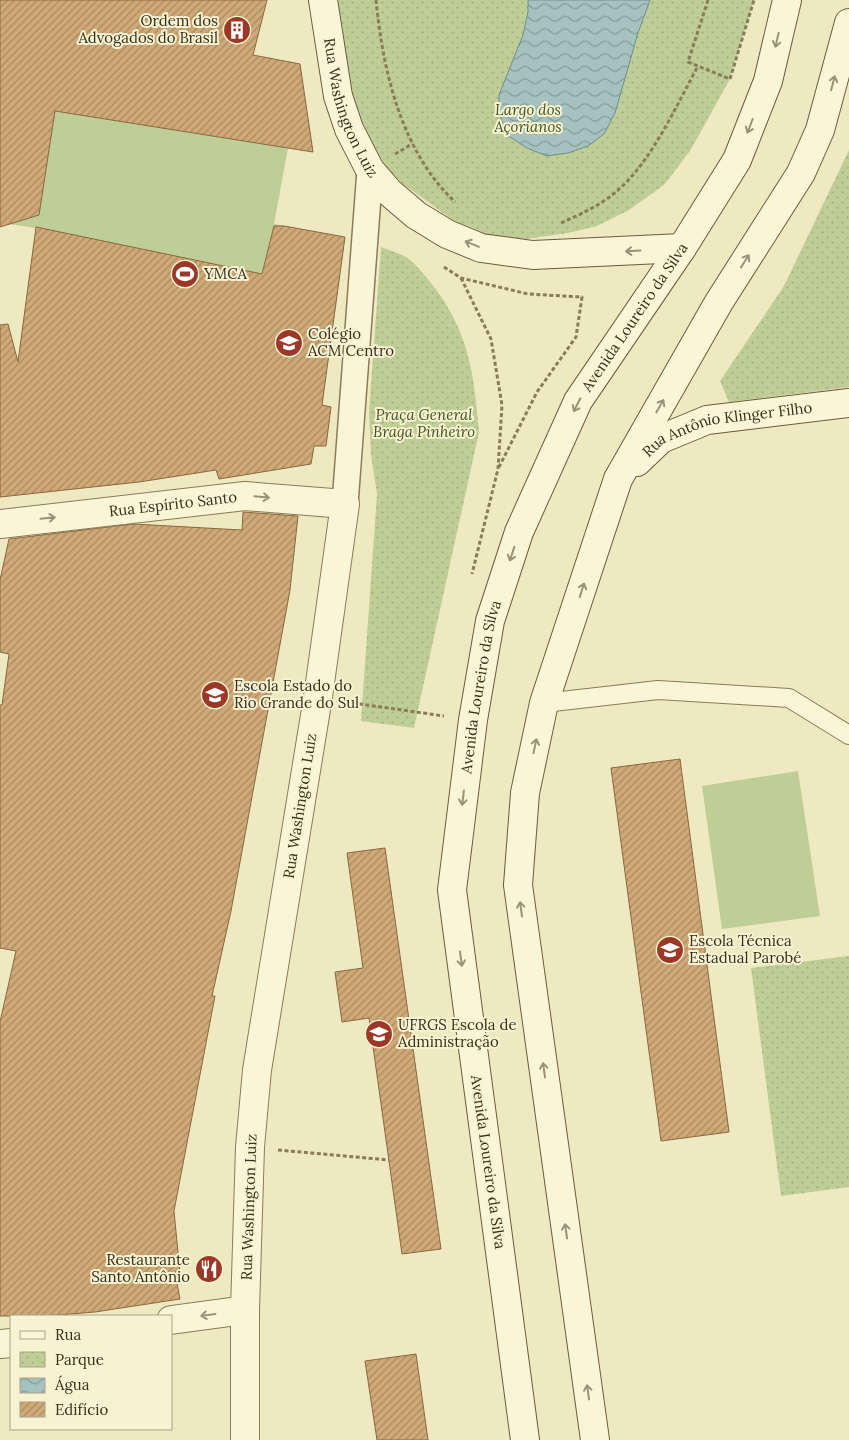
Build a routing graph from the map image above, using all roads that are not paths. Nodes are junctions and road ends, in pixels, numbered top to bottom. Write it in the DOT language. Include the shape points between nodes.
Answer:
graph roads {
  1 [pos="323,0"];
  2 [pos="787,0"];
  3 [pos="849,23"];
  4 [pos="370,170"];
  5 [pos="682,248"];
  6 [pos="849,402"];
  7 [pos="618,479"];
  8 [pos="345,504"];
  9 [pos="0,524"];
  10 [pos="544,703"];
  11 [pos="849,734"];
  12 [pos="245,1310"];
  13 [pos="172,1320"];
  14 [pos="245,1440"];
  15 [pos="525,1440"];
  16 [pos="595,1440"];
  1 -- 4 [label="main road, Rua Washington Luiz" via="338,96 349,129"];
  2 -- 5 [label="main road, Avenida Loureiro da Silva, one-way" via="768,81 737,160"];
  7 -- 3 [label="main road, one-way" via="719,302 800,173 820,130"];
  5 -- 4 [label="main road, one-way" via="533,255 481,248 447,234 416,215"];
  4 -- 8 [label="street, Rua Washington Luiz"];
  5 -- 15 [label="main road, Avenida Loureiro da Silva, one-way" via="578,400 519,532 490,621 473,720 452,890"];
  6 -- 7 [label="main road, Rua Antônio Klinger Filho" via="707,420 661,438"];
  10 -- 7 [label="main road, one-way"];
  9 -- 8 [label="main road, Rua Espírito Santo, one-way" via="245,496"];
  8 -- 12 [label="main road, Rua Washington Luiz" via="318,697 257,1070 250,1147"];
  10 -- 11 [label="lane" via="658,690 789,698"];
  16 -- 10 [label="main road, one-way" via="518,885 525,793"];
  12 -- 13 [label="main road, one-way"];
  12 -- 14 [label="main road, Rua Washington Luiz"];
}
